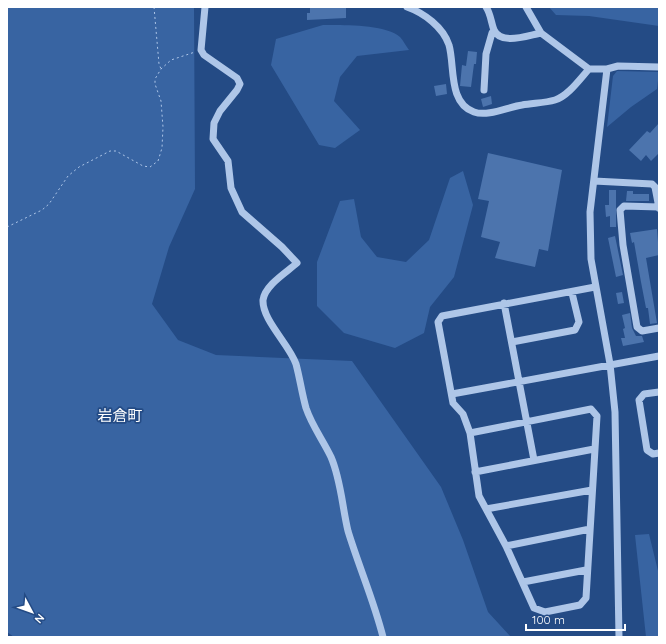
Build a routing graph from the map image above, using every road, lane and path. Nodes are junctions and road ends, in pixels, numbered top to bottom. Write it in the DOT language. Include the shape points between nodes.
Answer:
graph roads {
  1 [pos="154,7"];
  2 [pos="205,7"];
  3 [pos="410,7"];
  4 [pos="486,7"];
  5 [pos="526,7"];
  6 [pos="494,30"];
  7 [pos="541,33"];
  8 [pos="201,50"];
  9 [pos="659,67"];
  10 [pos="161,69"];
  11 [pos="589,69"];
  12 [pos="607,69"];
  13 [pos="484,90"];
  14 [pos="594,181"];
  15 [pos="659,208"];
  16 [pos="7,227"];
  17 [pos="595,287"];
  18 [pos="572,293"];
  19 [pos="504,304"];
  20 [pos="659,328"];
  21 [pos="512,342"];
  22 [pos="659,356"];
  23 [pos="610,364"];
  24 [pos="519,381"];
  25 [pos="659,392"];
  26 [pos="452,394"];
  27 [pos="527,422"];
  28 [pos="470,433"];
  29 [pos="594,449"];
  30 [pos="659,453"];
  31 [pos="534,460"];
  32 [pos="475,472"];
  33 [pos="592,490"];
  34 [pos="486,509"];
  35 [pos="590,529"];
  36 [pos="506,546"];
  37 [pos="586,570"];
  38 [pos="523,582"];
  39 [pos="383,637"];
  40 [pos="619,637"];
  1 -- 10 [label="path"];
  2 -- 8 [label="street"];
  3 -- 11 [label="street" via="426,16 443,34 448,44 454,87 464,107 475,113 483,114 556,100"];
  4 -- 6 [label="street"];
  5 -- 7 [label="street"];
  6 -- 7 [label="street" via="505,38"];
  6 -- 13 [label="street" via="486,54"];
  7 -- 11 [label="street"];
  8 -- 10 [label="path" via="171,60"];
  8 -- 39 [label="street" via="204,55 237,78 240,84 220,111 212,131 213,139 228,161 233,194 242,212 297,263 267,290 263,300 265,313 287,345 296,364 306,409 331,457 348,530"];
  9 -- 12 [label="street" via="618,66"];
  10 -- 16 [label="path" via="155,82 161,101 163,127 162,148 158,161 150,167 143,166 116,151 110,151 79,167 68,176 42,210"];
  11 -- 12 [label="street"];
  12 -- 14 [label="street"];
  14 -- 15 [label="street" via="652,184 655,187"];
  14 -- 17 [label="street" via="590,235"];
  15 -- 20 [label="street" via="624,206 620,210 623,245 637,327 642,331"];
  17 -- 18 [label="street"];
  17 -- 23 [label="street"];
  18 -- 19 [label="street"];
  18 -- 21 [label="street" via="579,322 575,330"];
  19 -- 21 [label="street"];
  19 -- 26 [label="street" via="442,316 438,322"];
  21 -- 24 [label="street"];
  22 -- 23 [label="street"];
  23 -- 24 [label="street"];
  23 -- 40 [label="street" via="615,412"];
  24 -- 26 [label="street"];
  24 -- 27 [label="street"];
  25 -- 30 [label="street" via="644,394 639,400 647,450 653,454"];
  26 -- 28 [label="street" via="453,403 463,414"];
  27 -- 28 [label="street"];
  27 -- 29 [label="street" via="591,409 597,416"];
  27 -- 31 [label="street"];
  28 -- 32 [label="street"];
  29 -- 31 [label="street"];
  29 -- 33 [label="street"];
  31 -- 32 [label="street"];
  32 -- 34 [label="street" via="479,496"];
  33 -- 34 [label="street"];
  33 -- 35 [label="street"];
  34 -- 36 [label="street"];
  35 -- 36 [label="street"];
  35 -- 37 [label="street"];
  36 -- 38 [label="street"];
  37 -- 38 [label="street"];
  37 -- 38 [label="street" via="586,598 580,605 545,612 534,608"];
}
